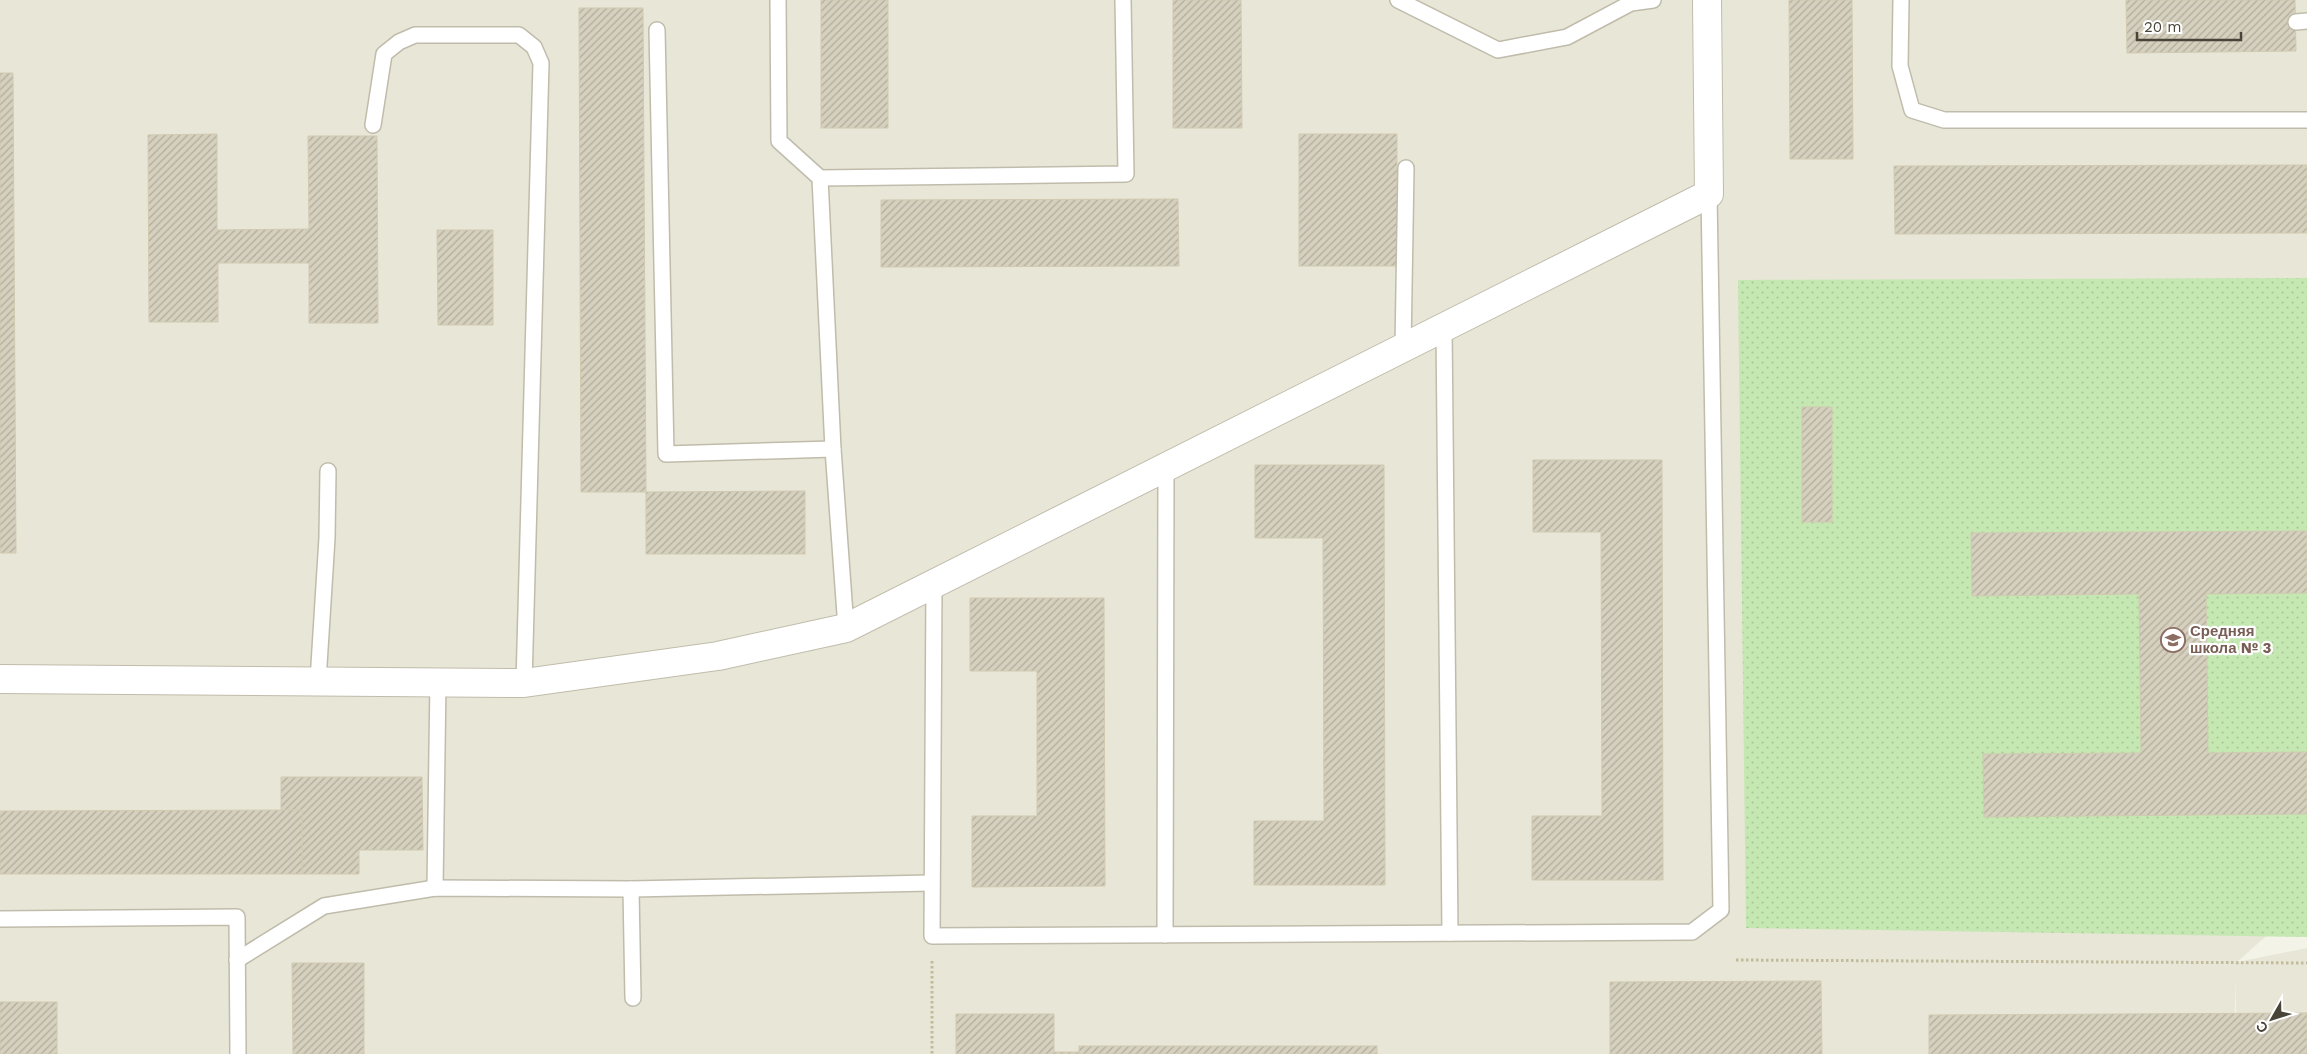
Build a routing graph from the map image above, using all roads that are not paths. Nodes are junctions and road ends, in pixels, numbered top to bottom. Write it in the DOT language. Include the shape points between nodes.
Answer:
graph roads {
  1 [pos="778,0"];
  2 [pos="1123,0"];
  3 [pos="1398,0"];
  4 [pos="1654,0"];
  5 [pos="1707,0"];
  6 [pos="1901,0"];
  7 [pos="657,30"];
  8 [pos="2307,120"];
  9 [pos="373,125"];
  10 [pos="1406,168"];
  11 [pos="820,178"];
  12 [pos="1708,194"];
  13 [pos="1444,327"];
  14 [pos="1403,348"];
  15 [pos="833,449"];
  16 [pos="1166,467"];
  17 [pos="328,471"];
  18 [pos="934,584"];
  19 [pos="846,628"];
  20 [pos="0,679"];
  21 [pos="318,681"];
  22 [pos="438,681"];
  23 [pos="524,683"];
  24 [pos="931,883"];
  25 [pos="435,888"];
  26 [pos="632,889"];
  27 [pos="0,918"];
  28 [pos="1450,933"];
  29 [pos="1165,935"];
  30 [pos="237,960"];
  31 [pos="633,998"];
  32 [pos="238,1054"];
  1 -- 11 [label="lane" via="780,142"];
  2 -- 11 [label="lane" via="1126,174"];
  3 -- 4 [label="lane" via="1498,50 1567,36 1631,4"];
  5 -- 12 [label="street"];
  6 -- 8 [label="lane" via="1900,66 1912,110 1944,120"];
  7 -- 15 [label="lane" via="666,454"];
  9 -- 23 [label="lane" via="384,54 415,35 519,35 534,47 541,63"];
  10 -- 14 [label="lane"];
  11 -- 15 [label="lane"];
  12 -- 13 [label="street"];
  12 -- 28 [label="lane" via="1721,910 1692,932"];
  13 -- 14 [label="street"];
  13 -- 28 [label="lane"];
  14 -- 16 [label="street"];
  15 -- 19 [label="lane"];
  16 -- 18 [label="street"];
  16 -- 29 [label="lane"];
  17 -- 21 [label="lane"];
  18 -- 19 [label="street"];
  18 -- 24 [label="lane"];
  19 -- 23 [label="street" via="718,656"];
  20 -- 21 [label="street"];
  21 -- 22 [label="street"];
  22 -- 23 [label="street"];
  22 -- 25 [label="lane"];
  24 -- 26 [label="lane"];
  24 -- 29 [label="lane" via="932,936"];
  25 -- 26 [label="lane"];
  25 -- 30 [label="lane" via="324,906"];
  26 -- 31 [label="lane"];
  27 -- 30 [label="lane" via="237,917"];
  28 -- 29 [label="lane"];
  30 -- 32 [label="lane"];
}
